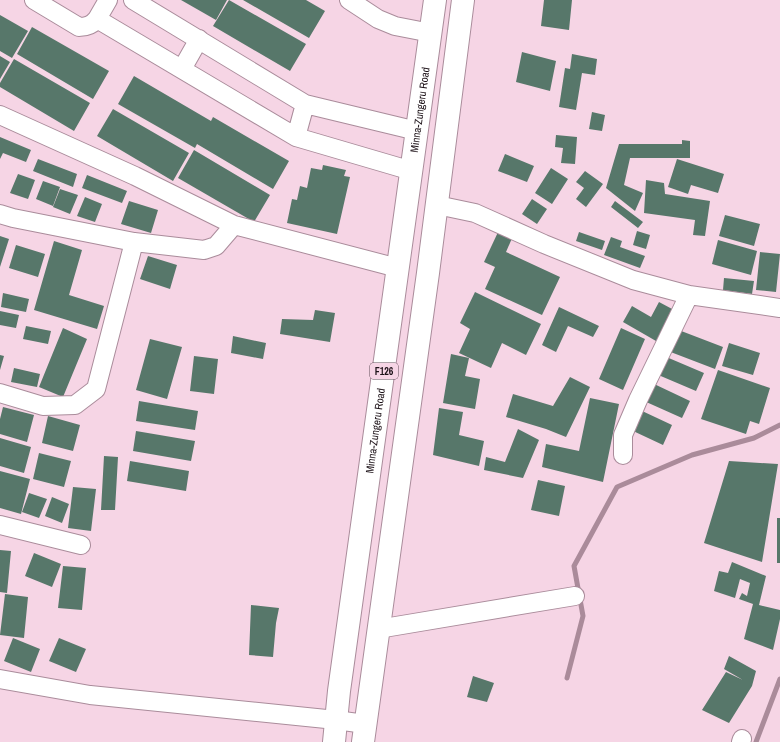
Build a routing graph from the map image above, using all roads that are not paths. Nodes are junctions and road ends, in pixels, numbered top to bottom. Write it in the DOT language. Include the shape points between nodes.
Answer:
graph roads {
  1 [pos="34,0"];
  2 [pos="108,0"];
  3 [pos="133,0"];
  4 [pos="349,0"];
  5 [pos="435,0"];
  6 [pos="463,0"];
  7 [pos="98,19"];
  8 [pos="431,33"];
  9 [pos="199,39"];
  10 [pos="182,70"];
  11 [pos="305,104"];
  12 [pos="0,115"];
  13 [pos="417,131"];
  14 [pos="296,137"];
  15 [pos="412,172"];
  16 [pos="437,205"];
  17 [pos="0,214"];
  18 [pos="234,225"];
  19 [pos="134,242"];
  20 [pos="398,268"];
  21 [pos="689,295"];
  22 [pos="780,308"];
  23 [pos="0,393"];
  24 [pos="623,455"];
  25 [pos="0,525"];
  26 [pos="81,545"];
  27 [pos="575,596"];
  28 [pos="378,629"];
  29 [pos="0,679"];
  30 [pos="336,720"];
  31 [pos="364,733"];
  32 [pos="334,742"];
  1 -- 7 [label="street" via="79,27 86,27"];
  2 -- 7 [label="street"];
  3 -- 9 [label="street"];
  4 -- 8 [label="street" via="378,19 395,26"];
  5 -- 8 [label="main road, Minna-Zungeru Road / F126"];
  6 -- 16 [label="main road, F126"];
  7 -- 10 [label="street"];
  8 -- 13 [label="main road, Minna-Zungeru Road / F126"];
  9 -- 10 [label="street"];
  9 -- 11 [label="street"];
  10 -- 14 [label="street"];
  11 -- 13 [label="street"];
  11 -- 14 [label="street"];
  12 -- 18 [label="street" via="135,176"];
  13 -- 15 [label="main road, Minna-Zungeru Road / F126"];
  14 -- 15 [label="street"];
  15 -- 20 [label="main road, Minna-Zungeru Road / F126"];
  16 -- 21 [label="street" via="475,213 633,280"];
  16 -- 28 [label="main road, F126"];
  17 -- 19 [label="street"];
  18 -- 19 [label="street" via="216,246 204,250"];
  18 -- 20 [label="street"];
  19 -- 23 [label="street" via="96,388 75,405 44,406"];
  20 -- 30 [label="main road, Minna-Zungeru Road / F126"];
  21 -- 22 [label="street"];
  21 -- 24 [label="street" via="623,435"];
  25 -- 26 [label="street"];
  27 -- 28 [label="street"];
  28 -- 31 [label="main road, F126"];
  29 -- 30 [label="street" via="90,695"];
  30 -- 31 [label="street"];
  30 -- 32 [label="main road, Minna-Zungeru Road / F126"];
}
